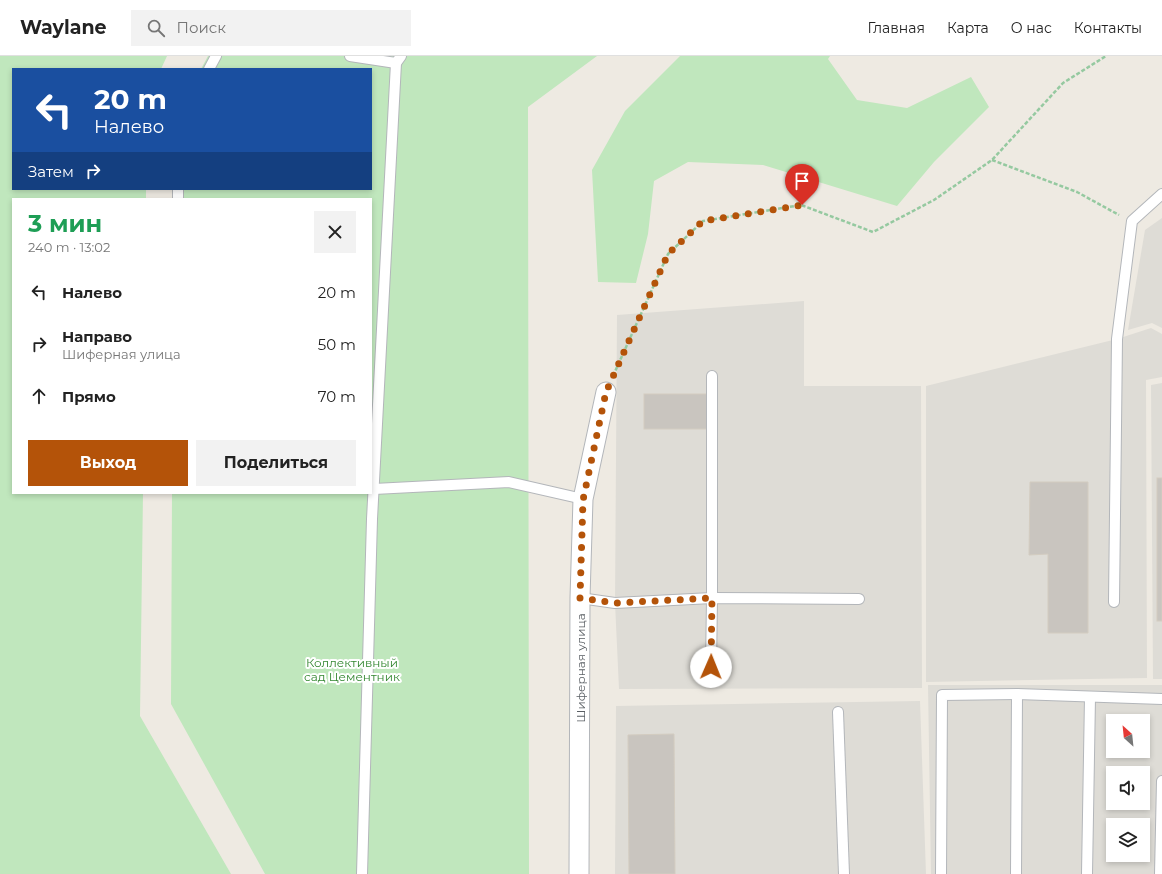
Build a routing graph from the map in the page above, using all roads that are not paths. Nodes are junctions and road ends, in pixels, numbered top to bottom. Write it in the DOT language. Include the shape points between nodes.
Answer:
graph roads {
  1 [pos="216,56"];
  2 [pos="350,56"];
  3 [pos="398,60"];
  4 [pos="210,68"];
  5 [pos="1162,194"];
  6 [pos="712,376"];
  7 [pos="606,392"];
  8 [pos="374,489"];
  9 [pos="583,500"];
  10 [pos="580,598"];
  11 [pos="712,598"];
  12 [pos="859,599"];
  13 [pos="1114,602"];
  14 [pos="711,667"];
  15 [pos="1017,694"];
  16 [pos="1090,697"];
  17 [pos="1162,699"];
  18 [pos="838,712"];
  19 [pos="1162,781"];
  20 [pos="362,874"];
  21 [pos="579,874"];
  22 [pos="844,874"];
  23 [pos="941,874"];
  24 [pos="1016,874"];
  25 [pos="1087,874"];
  26 [pos="1160,874"];
  1 -- 4 [label="lane"];
  2 -- 3 [label="lane"];
  3 -- 8 [label="lane"];
  5 -- 13 [label="lane" via="1132,221 1117,339"];
  6 -- 11 [label="lane"];
  7 -- 9 [label="street, Шиферная улица"];
  8 -- 9 [label="lane" via="509,482"];
  8 -- 20 [label="lane"];
  9 -- 10 [label="street, Шиферная улица"];
  10 -- 11 [label="lane" via="615,603"];
  10 -- 21 [label="street, Шиферная улица"];
  11 -- 12 [label="lane"];
  11 -- 14 [label="lane"];
  15 -- 16 [label="lane"];
  15 -- 23 [label="lane" via="942,695"];
  15 -- 24 [label="lane"];
  16 -- 17 [label="lane"];
  16 -- 25 [label="lane"];
  18 -- 22 [label="lane"];
  19 -- 26 [label="lane"];
}
